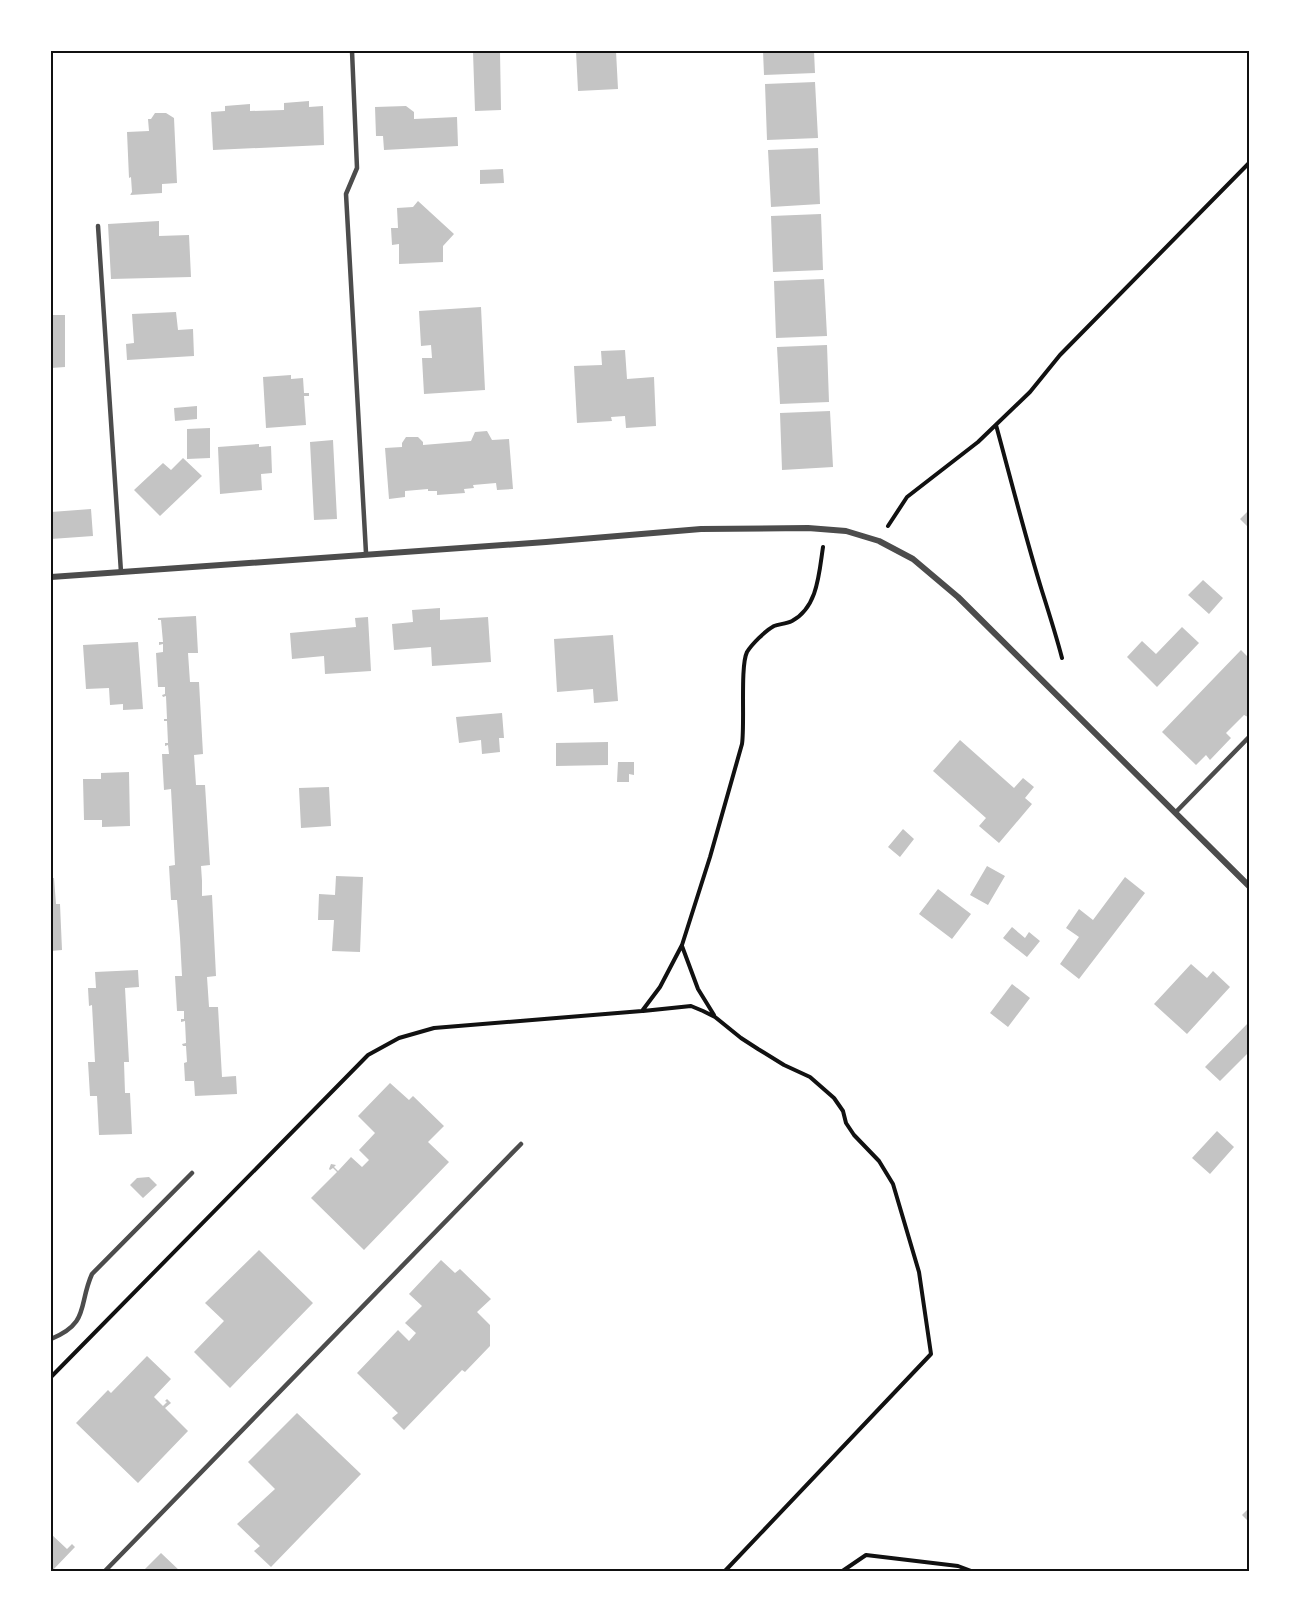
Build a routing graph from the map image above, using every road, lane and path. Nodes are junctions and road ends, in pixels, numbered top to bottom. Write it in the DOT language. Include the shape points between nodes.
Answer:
graph roads {
  1 [pos="352,51"];
  2 [pos="1250,162"];
  3 [pos="98,226"];
  4 [pos="996,424"];
  5 [pos="826,528"];
  6 [pos="879,541"];
  7 [pos="366,553"];
  8 [pos="121,572"];
  9 [pos="51,577"];
  10 [pos="1062,658"];
  11 [pos="1250,736"];
  12 [pos="1175,813"];
  13 [pos="1250,887"];
  14 [pos="682,945"];
  15 [pos="642,1011"];
  16 [pos="715,1017"];
  17 [pos="521,1144"];
  18 [pos="192,1173"];
  19 [pos="51,1339"];
  20 [pos="51,1377"];
  21 [pos="104,1572"];
  22 [pos="724,1572"];
  23 [pos="842,1572"];
  24 [pos="974,1572"];
  1 -- 7 [label="lane" via="357,168 346,194"];
  2 -- 4 [label="path"];
  3 -- 8 [label="lane"];
  4 -- 6 [label="path" via="907,497"];
  4 -- 10 [label="path"];
  5 -- 6 [label="street"];
  5 -- 7 [label="street" via="700,529"];
  5 -- 14 [label="path" via="815,592 808,608 792,621 772,627 747,652 742,744"];
  6 -- 12 [label="street" via="913,559 958,597"];
  7 -- 8 [label="street"];
  8 -- 9 [label="street"];
  11 -- 12 [label="lane"];
  12 -- 13 [label="street"];
  14 -- 15 [label="path"];
  14 -- 16 [label="path" via="698,989"];
  15 -- 16 [label="path" via="691,1006"];
  15 -- 20 [label="path" via="434,1028 399,1038 368,1055"];
  16 -- 22 [label="path" via="741,1038 810,1077 834,1098 854,1135 879,1161 893,1184 919,1272 931,1354"];
  17 -- 21 [label="lane"];
  18 -- 19 [label="lane" via="92,1274 81,1314 67,1331"];
  23 -- 24 [label="path" via="866,1556 958,1566"];
}
